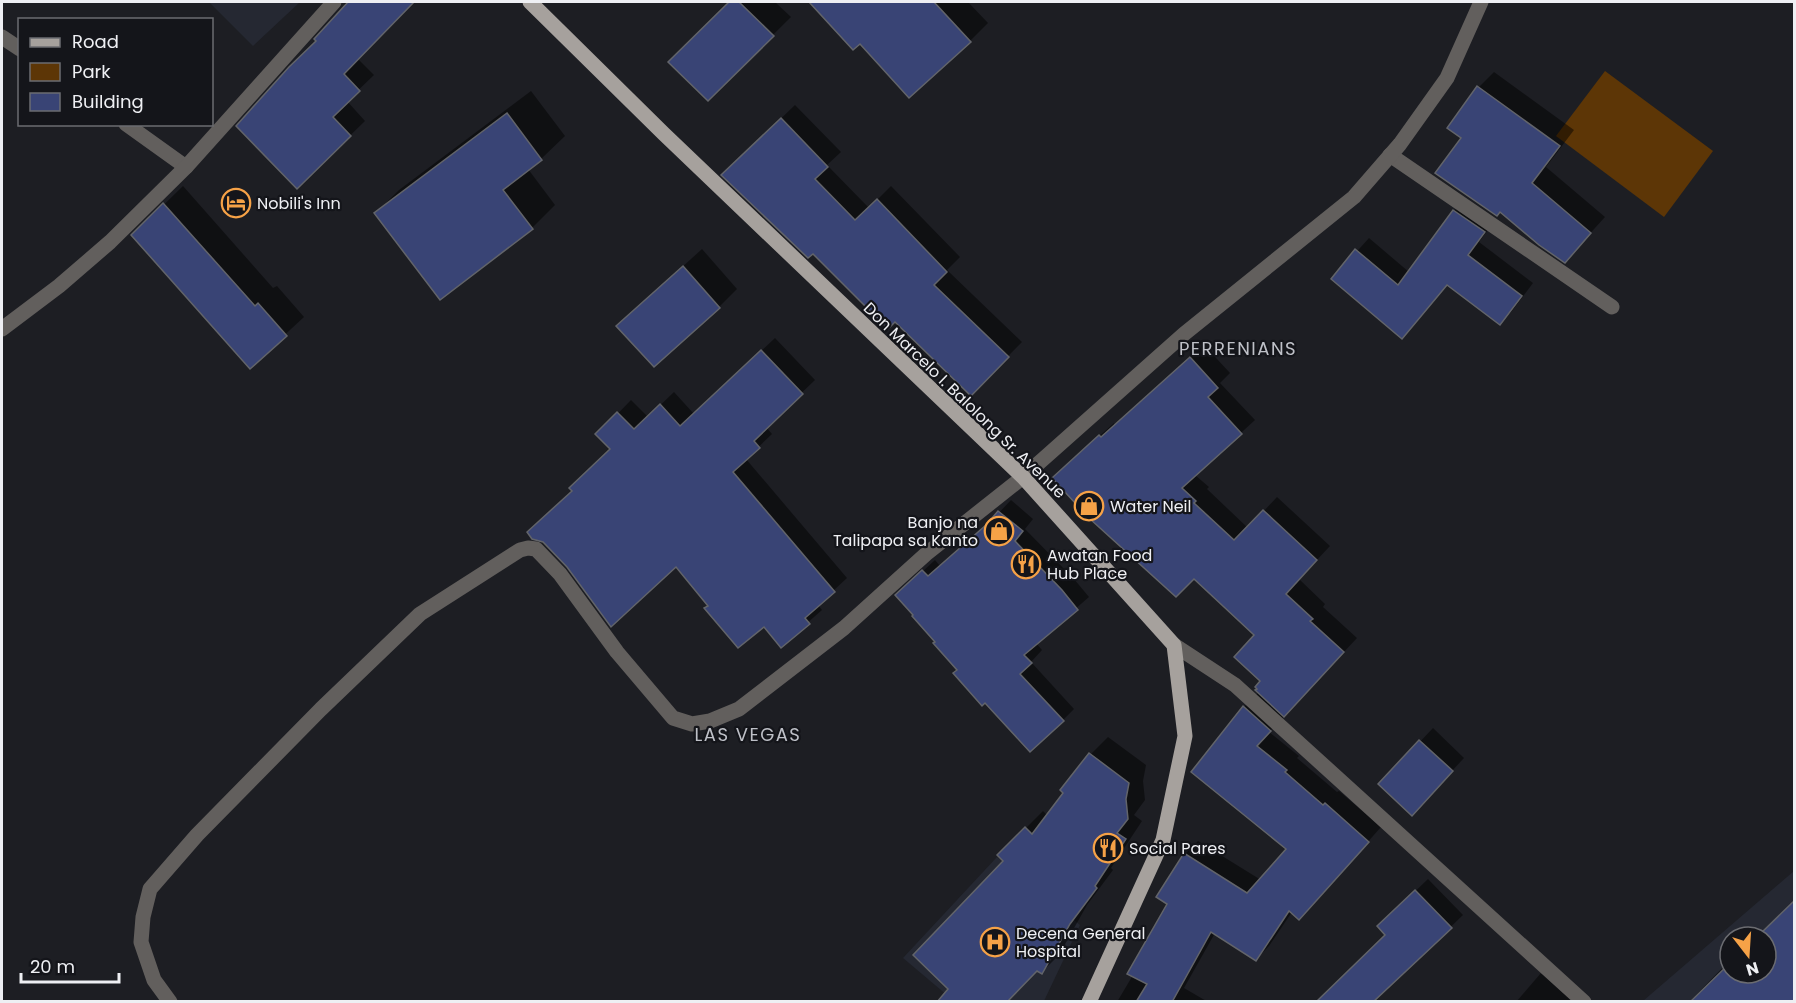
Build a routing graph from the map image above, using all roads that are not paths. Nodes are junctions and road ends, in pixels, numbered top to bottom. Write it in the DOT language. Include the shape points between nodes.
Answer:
graph roads {
  1 [pos="334,2"];
  2 [pos="530,2"];
  3 [pos="1481,2"];
  4 [pos="2,37"];
  5 [pos="18,48"];
  6 [pos="129,126"];
  7 [pos="1390,155"];
  8 [pos="186,167"];
  9 [pos="1612,307"];
  10 [pos="2,329"];
  11 [pos="1023,477"];
  12 [pos="1174,645"];
  13 [pos="170,1002"];
  14 [pos="1089,1002"];
  15 [pos="1584,1002"];
  1 -- 8 [label="street"];
  2 -- 11 [label="main road, Don Marcelo I. Balolong Sr. Avenue"];
  3 -- 7 [label="street" via="1446,78"];
  4 -- 5 [label="street"];
  6 -- 8 [label="street"];
  7 -- 9 [label="street"];
  7 -- 11 [label="street" via="1354,197 1184,334"];
  8 -- 10 [label="street" via="110,242"];
  11 -- 12 [label="main road, Don Marcelo I. Balolong Sr. Avenue"];
  11 -- 13 [label="street" via="738,709 692,724 673,718 536,549 528,548 505,558 420,614 197,835 150,889 141,942 154,980"];
  12 -- 14 [label="main road" via="1185,736 1163,840"];
  12 -- 15 [label="street" via="1234,685"];
}
